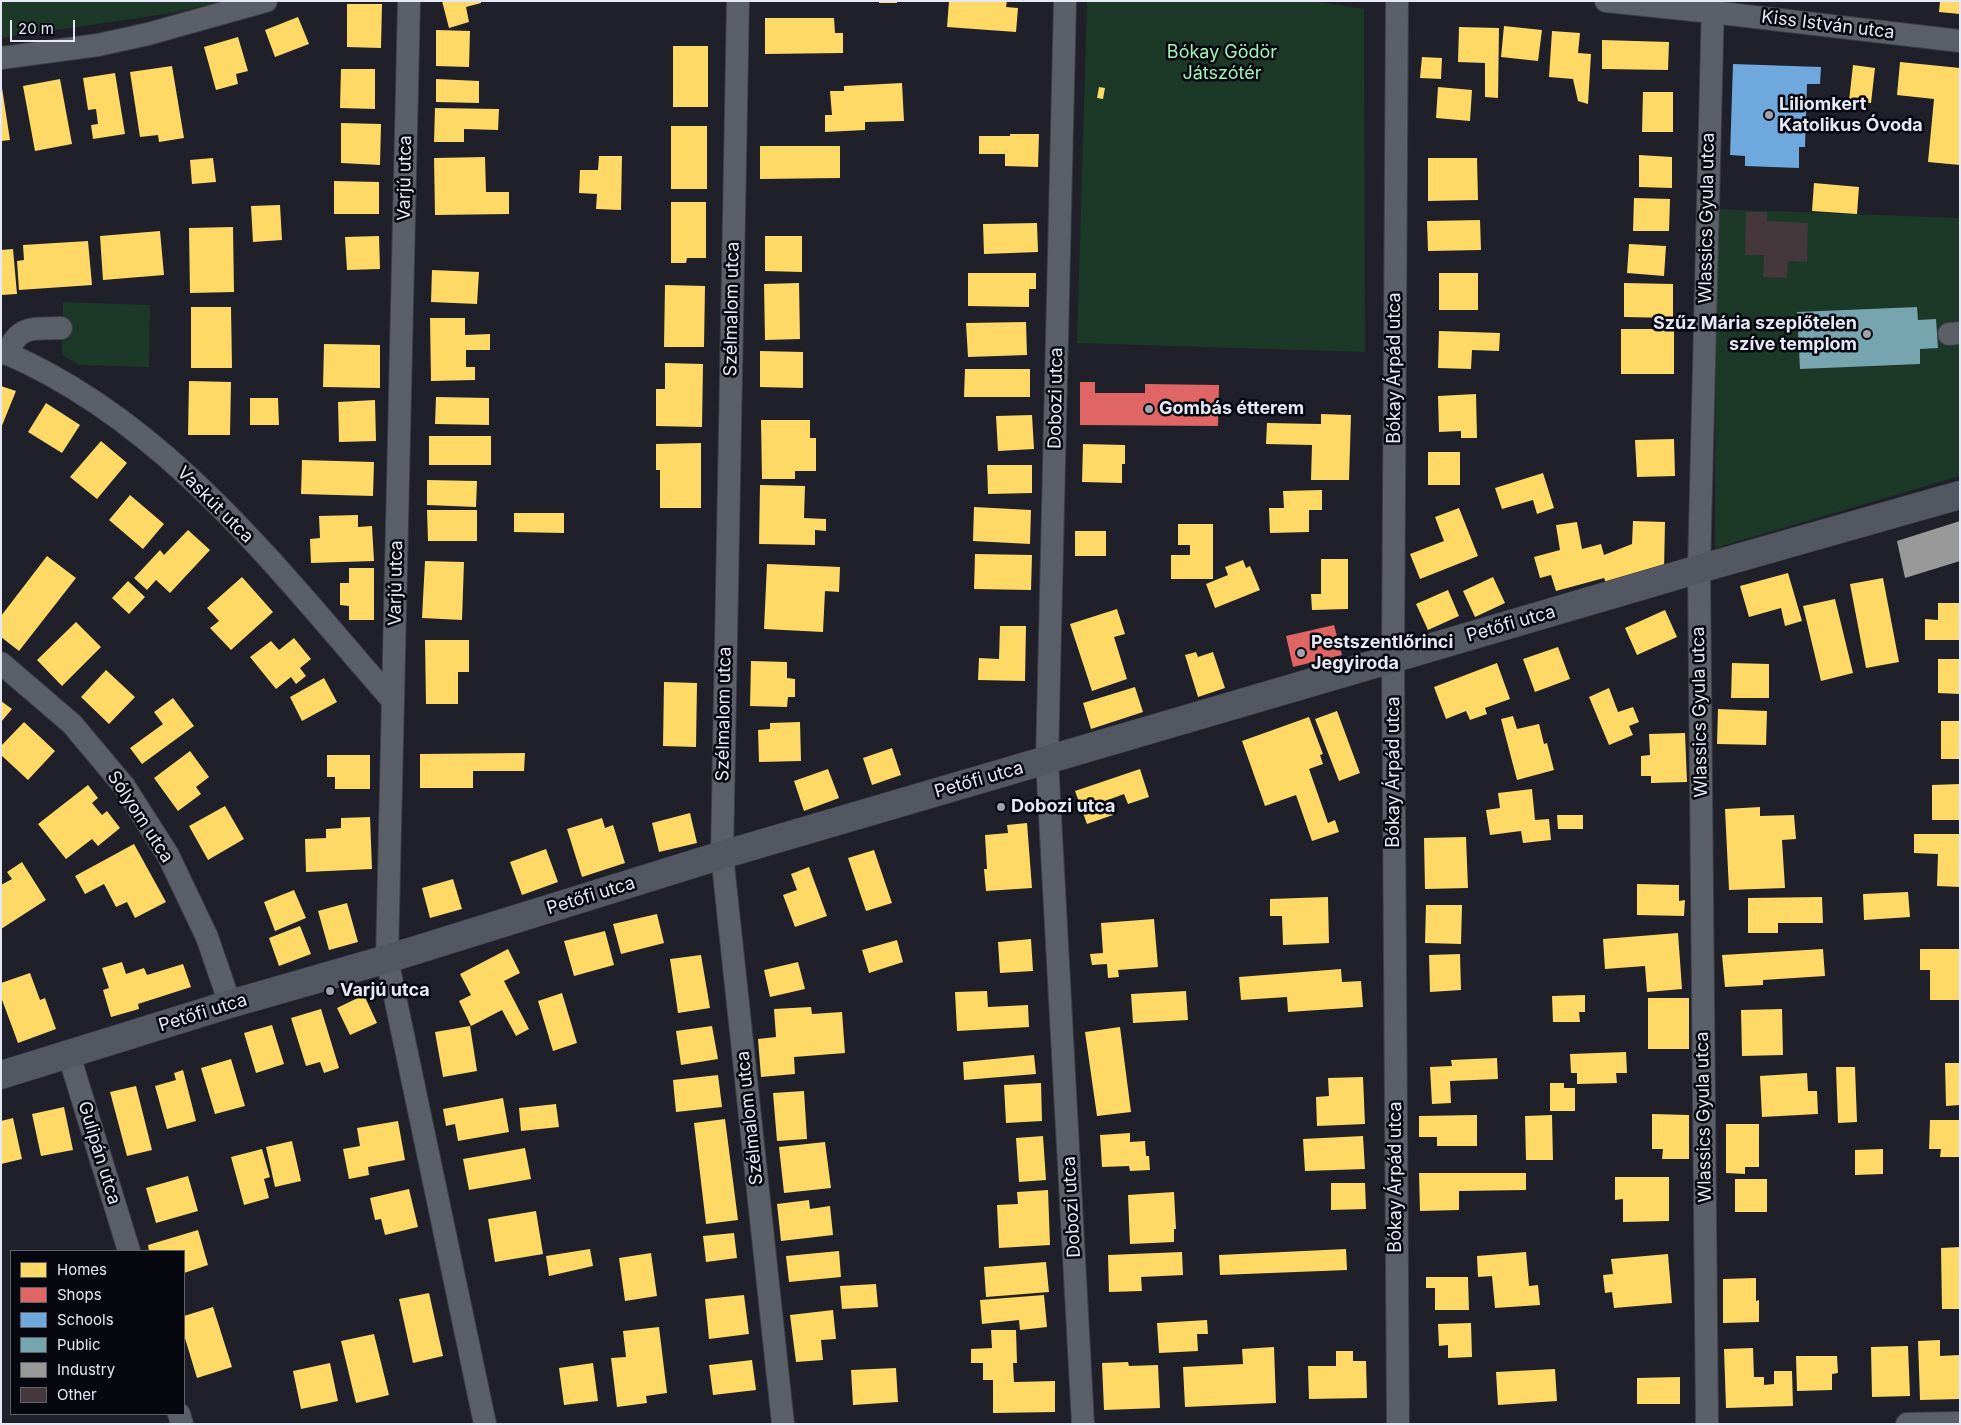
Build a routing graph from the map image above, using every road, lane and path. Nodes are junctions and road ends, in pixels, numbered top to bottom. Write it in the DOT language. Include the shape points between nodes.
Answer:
graph roads {
  1 [pos="266,1"];
  2 [pos="409,1"];
  3 [pos="738,1"];
  4 [pos="1065,1"];
  5 [pos="1397,1"];
  6 [pos="1606,1"];
  7 [pos="1713,6"];
  8 [pos="1960,41"];
  9 [pos="1,58"];
  10 [pos="61,328"];
  11 [pos="4,352"];
  12 [pos="1960,495"];
  13 [pos="1698,569"];
  14 [pos="1393,659"];
  15 [pos="1,663"];
  16 [pos="393,701"];
  17 [pos="1047,760"];
  18 [pos="722,855"];
  19 [pos="387,959"];
  20 [pos="230,1004"];
  21 [pos="69,1055"];
  22 [pos="1,1075"];
  23 [pos="130,1250"];
  24 [pos="1960,1423"];
  25 [pos="485,1424"];
  26 [pos="783,1424"];
  27 [pos="1083,1424"];
  28 [pos="1398,1424"];
  29 [pos="1706,1424"];
  30 [pos="1907,1424"];
  1 -- 9 [label="street" via="98,45"];
  2 -- 16 [label="street, Varjú utca"];
  3 -- 18 [label="street, Szélmalom utca"];
  4 -- 17 [label="street, Dobozi utca"];
  5 -- 14 [label="street, Bókay Árpád utca"];
  6 -- 7 [label="street, Kiss István utca"];
  7 -- 8 [label="street, Kiss István utca"];
  7 -- 13 [label="street, Wlassics Gyula utca"];
  10 -- 11 [label="street" via="24,331"];
  11 -- 16 [label="street, Vaskút utca" via="98,403 169,459 263,552"];
  12 -- 13 [label="main road, Petőfi utca"];
  13 -- 14 [label="main road, Petőfi utca"];
  13 -- 29 [label="street, Wlassics Gyula utca"];
  14 -- 17 [label="main road, Petőfi utca"];
  14 -- 28 [label="street, Bókay Árpád utca"];
  15 -- 20 [label="street, Sólyom utca" via="72,724 124,786 168,855 207,937"];
  16 -- 19 [label="street, Varjú utca"];
  17 -- 18 [label="main road, Petőfi utca"];
  17 -- 27 [label="street, Dobozi utca"];
  18 -- 19 [label="main road, Petőfi utca"];
  18 -- 26 [label="street, Szélmalom utca"];
  19 -- 20 [label="main road, Petőfi utca"];
  19 -- 25 [label="street, Varjú utca"];
  20 -- 21 [label="main road, Petőfi utca"];
  21 -- 22 [label="main road, Petőfi utca"];
  21 -- 23 [label="street, Gulipán utca"];
  24 -- 30 [label="street"];
}
